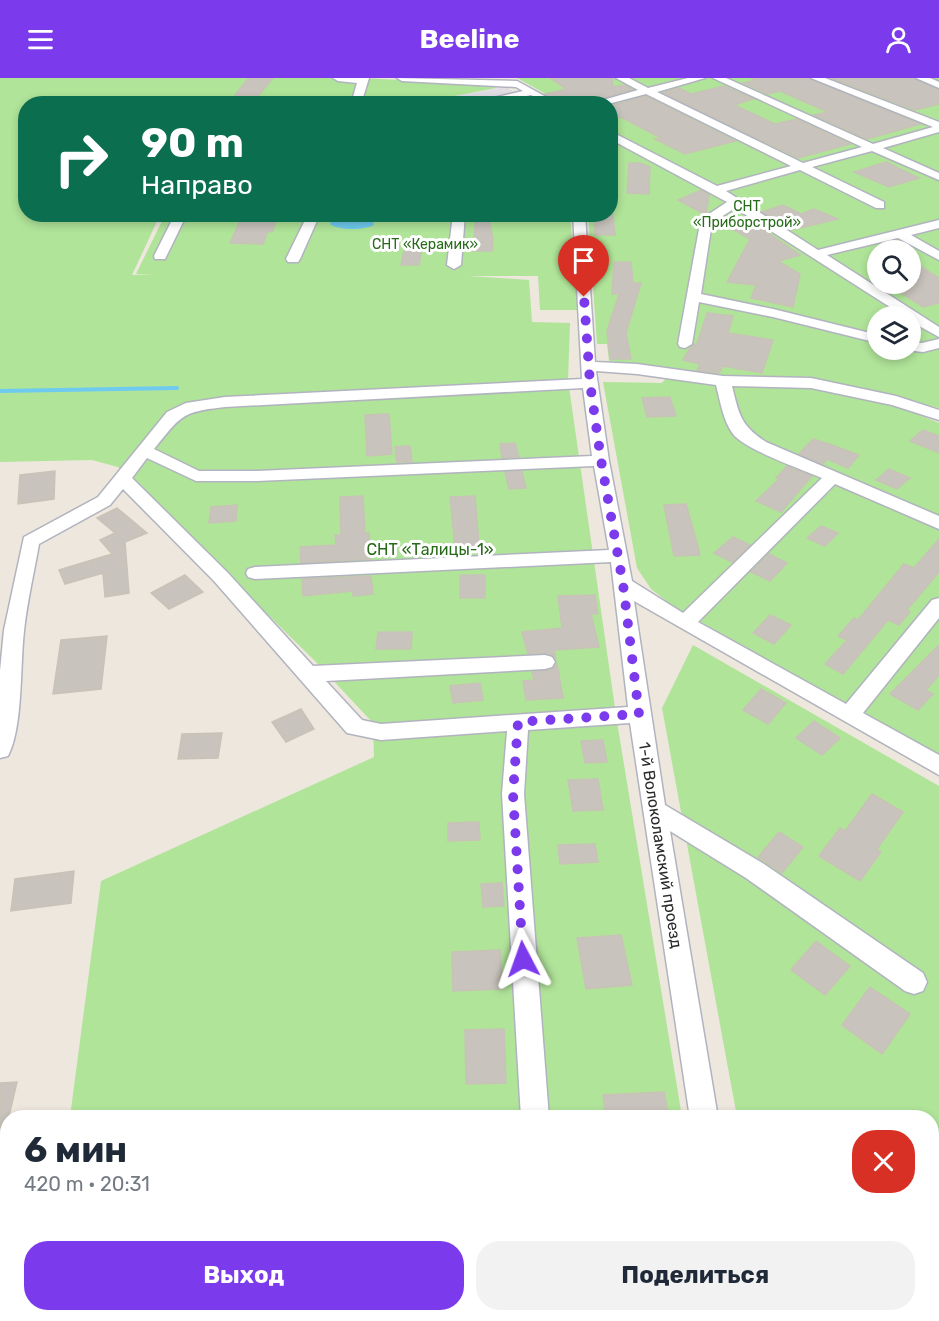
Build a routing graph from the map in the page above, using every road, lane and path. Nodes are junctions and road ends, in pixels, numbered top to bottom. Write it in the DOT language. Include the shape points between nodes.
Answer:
graph roads {
  1 [pos="339,78"];
  2 [pos="402,78"];
  3 [pos="506,78"];
  4 [pos="621,78"];
  5 [pos="700,78"];
  6 [pos="718,78"];
  7 [pos="816,78"];
  8 [pos="921,78"];
  9 [pos="364,80"];
  10 [pos="517,84"];
  11 [pos="939,85"];
  12 [pos="649,91"];
  13 [pos="532,92"];
  14 [pos="359,96"];
  15 [pos="510,96"];
  16 [pos="539,96"];
  17 [pos="618,98"];
  18 [pos="939,127"];
  19 [pos="618,138"];
  20 [pos="871,147"];
  21 [pos="804,166"];
  22 [pos="939,177"];
  23 [pos="716,190"];
  24 [pos="736,203"];
  25 [pos="880,205"];
  26 [pos="177,222"];
  27 [pos="310,222"];
  28 [pos="458,222"];
  29 [pos="579,222"];
  30 [pos="939,224"];
  31 [pos="901,234"];
  32 [pos="817,254"];
  33 [pos="160,256"];
  34 [pos="939,256"];
  35 [pos="293,259"];
  36 [pos="454,265"];
  37 [pos="694,297"];
  38 [pos="939,333"];
  39 [pos="867,336"];
  40 [pos="685,344"];
  41 [pos="939,344"];
  42 [pos="921,348"];
  43 [pos="589,375"];
  44 [pos="723,381"];
  45 [pos="939,415"];
  46 [pos="146,451"];
  47 [pos="601,460"];
  48 [pos="833,477"];
  49 [pos="122,478"];
  50 [pos="939,523"];
  51 [pos="619,556"];
  52 [pos="255,573"];
  53 [pos="623,584"];
  54 [pos="939,605"];
  55 [pos="686,622"];
  56 [pos="545,662"];
  57 [pos="308,675"];
  58 [pos="639,714"];
  59 [pos="850,714"];
  60 [pos="518,722"];
  61 [pos="0,750"];
  62 [pos="939,766"];
  63 [pos="657,812"];
  64 [pos="914,982"];
  65 [pos="535,1110"];
  66 [pos="703,1110"];
  1 -- 9 [label="street"];
  2 -- 10 [label="street"];
  3 -- 10 [label="street"];
  4 -- 12 [label="street"];
  5 -- 12 [label="street"];
  6 -- 20 [label="street"];
  7 -- 18 [label="street"];
  8 -- 11 [label="street"];
  9 -- 14 [label="street"];
  10 -- 13 [label="street"];
  12 -- 17 [label="street"];
  12 -- 21 [label="street"];
  13 -- 15 [label="street"];
  13 -- 16 [label="street"];
  18 -- 20 [label="street"];
  19 -- 23 [label="street"];
  20 -- 21 [label="street"];
  20 -- 22 [label="street"];
  21 -- 23 [label="street"];
  21 -- 25 [label="street"];
  23 -- 24 [label="street"];
  24 -- 32 [label="street"];
  24 -- 37 [label="street" via="709,220"];
  26 -- 33 [label="street"];
  27 -- 35 [label="street"];
  28 -- 36 [label="street"];
  29 -- 43 [label="street, 1-й Волоколамский проезд"];
  30 -- 31 [label="street"];
  31 -- 32 [label="street"];
  31 -- 34 [label="street"];
  32 -- 38 [label="street"];
  37 -- 39 [label="street"];
  37 -- 40 [label="street"];
  41 -- 42 [label="street"];
  43 -- 44 [label="street" via="637,369"];
  43 -- 46 [label="street" via="192,406 172,415"];
  43 -- 47 [label="street, 1-й Волоколамский проезд"];
  44 -- 45 [label="street" via="811,383 896,401"];
  44 -- 48 [label="street" via="740,432"];
  46 -- 47 [label="street" via="196,476"];
  46 -- 49 [label="street"];
  47 -- 51 [label="street, 1-й Волоколамский проезд"];
  48 -- 50 [label="street"];
  48 -- 55 [label="street"];
  49 -- 57 [label="street" via="221,577"];
  49 -- 61 [label="street" via="104,501 30,542 14,630"];
  51 -- 52 [label="street"];
  51 -- 53 [label="street, 1-й Волоколамский проезд"];
  53 -- 55 [label="street"];
  53 -- 58 [label="street, 1-й Волоколамский проезд"];
  54 -- 59 [label="street"];
  55 -- 59 [label="street"];
  56 -- 57 [label="street"];
  57 -- 60 [label="street" via="355,727 381,732"];
  58 -- 60 [label="street"];
  58 -- 63 [label="street, 1-й Волоколамский проезд"];
  59 -- 62 [label="street"];
  60 -- 65 [label="street" via="513,794"];
  63 -- 64 [label="street" via="755,871"];
  63 -- 66 [label="street, 1-й Волоколамский проезд"];
}
